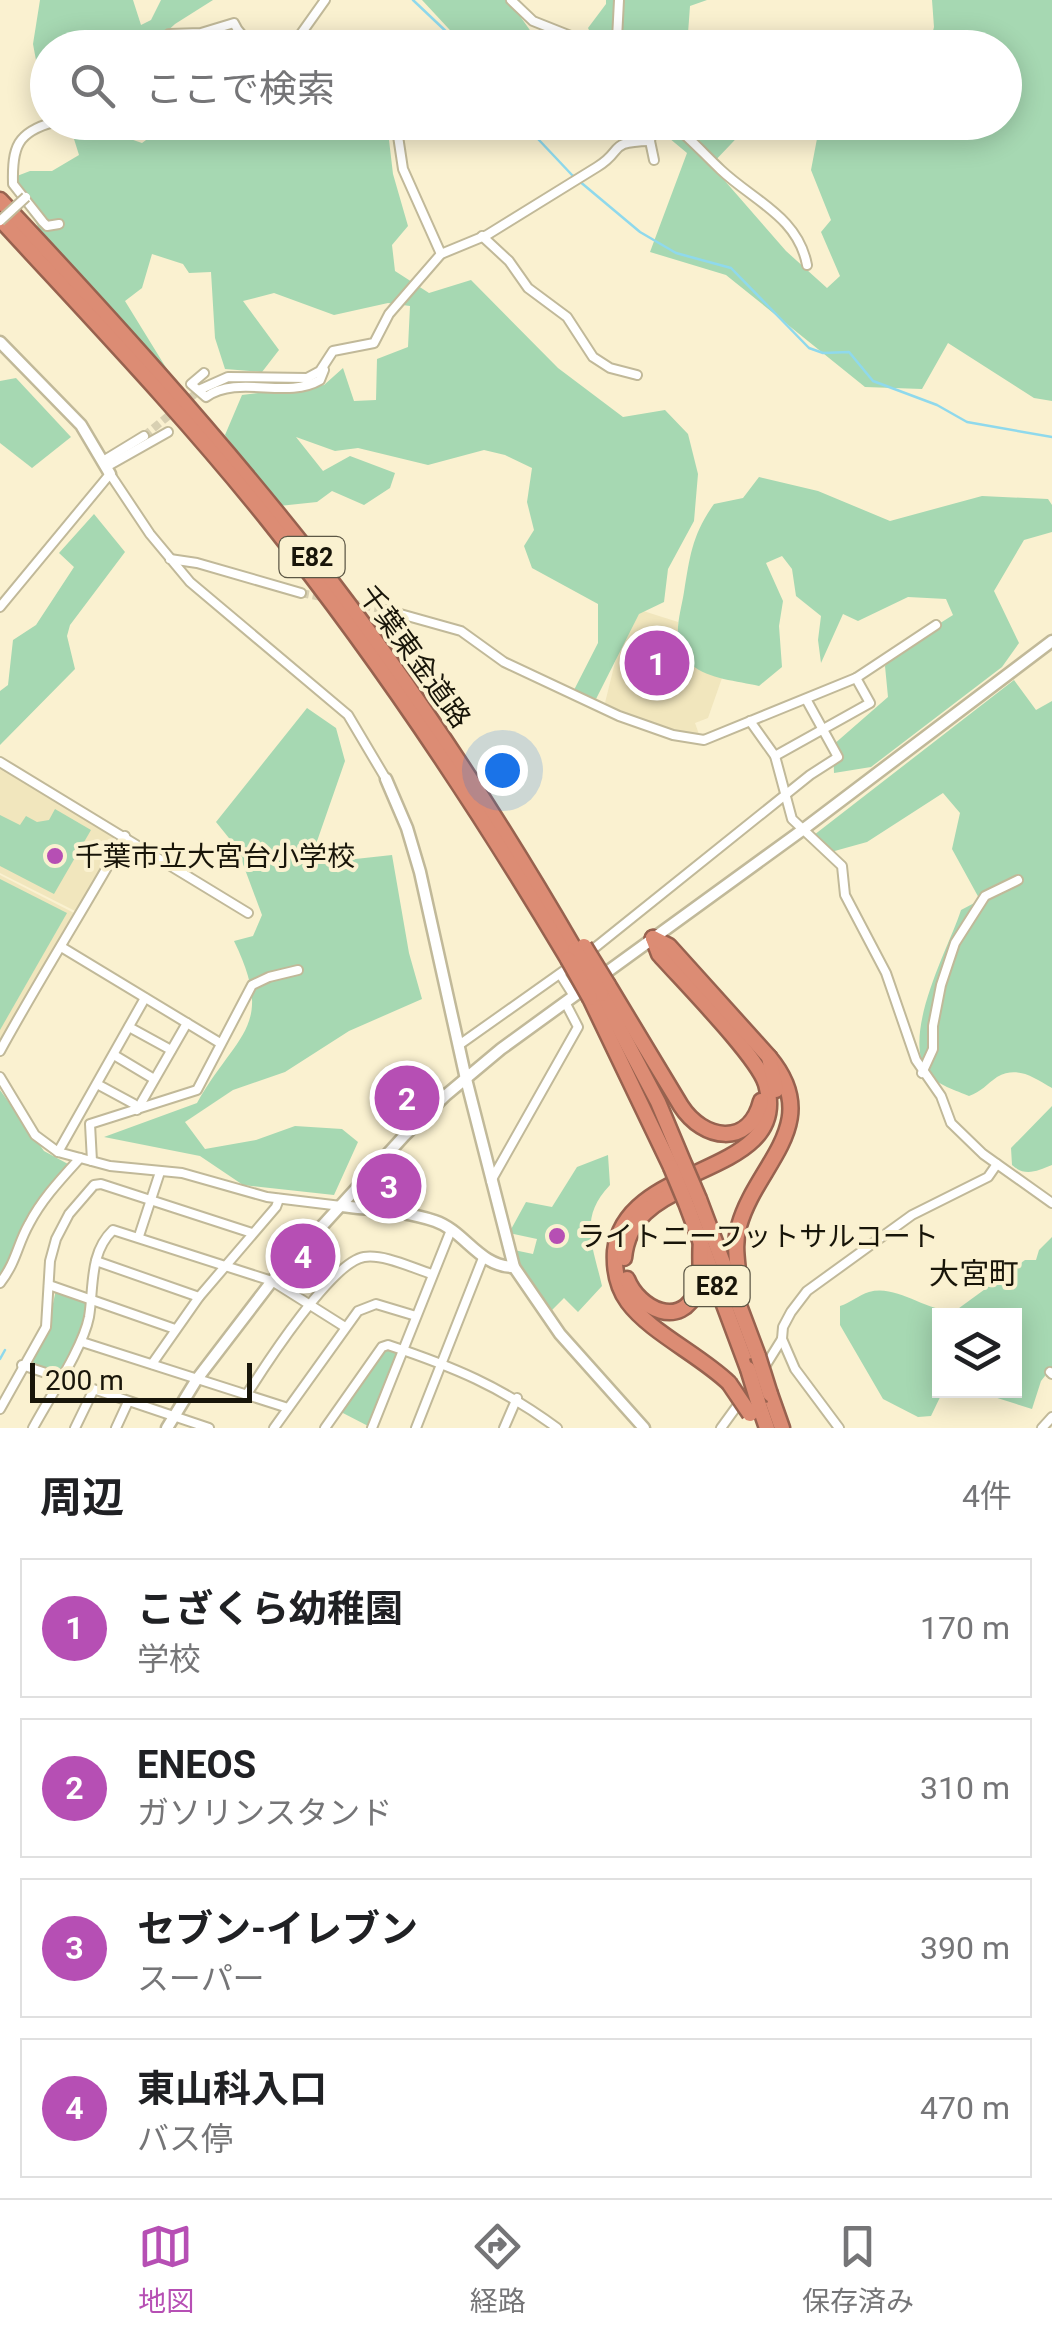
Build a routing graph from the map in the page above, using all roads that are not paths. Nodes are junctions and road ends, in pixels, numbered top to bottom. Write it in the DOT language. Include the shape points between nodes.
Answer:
graph roads {
  1 [pos="325,0"];
  2 [pos="511,0"];
  3 [pos="619,0"];
  4 [pos="211,30"];
  5 [pos="238,30"];
  6 [pos="303,30"];
  7 [pos="556,30"];
  8 [pos="616,30"];
  9 [pos="30,129"];
  10 [pos="398,140"];
  11 [pos="691,140"];
  12 [pos="650,142"];
  13 [pos="654,160"];
  14 [pos="26,197"];
  15 [pos="0,200"];
  16 [pos="0,220"];
  17 [pos="59,224"];
  18 [pos="482,236"];
  19 [pos="441,254"];
  20 [pos="807,265"];
  21 [pos="0,342"];
  22 [pos="324,365"];
  23 [pos="204,373"];
  24 [pos="637,375"];
  25 [pos="201,388"];
  26 [pos="168,432"];
  27 [pos="144,436"];
  28 [pos="107,468"];
  29 [pos="170,559"];
  30 [pos="301,594"];
  31 [pos="0,607"];
  32 [pos="386,610"];
  33 [pos="936,625"];
  34 [pos="1052,641"];
  35 [pos="856,678"];
  36 [pos="806,699"];
  37 [pos="750,722"];
  38 [pos="822,730"];
  39 [pos="775,756"];
  40 [pos="0,762"];
  41 [pos="386,778"];
  42 [pos="784,796"];
  43 [pos="801,830"];
  44 [pos="124,836"];
  45 [pos="1018,880"];
  46 [pos="248,913"];
  47 [pos="653,938"];
  48 [pos="63,948"];
  49 [pos="572,957"];
  50 [pos="298,970"];
  51 [pos="600,992"];
  52 [pos="145,998"];
  53 [pos="570,999"];
  54 [pos="186,1023"];
  55 [pos="129,1027"];
  56 [pos="220,1043"];
  57 [pos="459,1045"];
  58 [pos="0,1050"];
  59 [pos="170,1050"];
  60 [pos="114,1055"];
  61 [pos="768,1057"];
  62 [pos="757,1071"];
  63 [pos="922,1073"];
  64 [pos="0,1078"];
  65 [pos="466,1078"];
  66 [pos="154,1079"];
  67 [pos="97,1084"];
  68 [pos="138,1110"];
  69 [pos="58,1152"];
  70 [pos="80,1158"];
  71 [pos="92,1161"];
  72 [pos="997,1164"];
  73 [pos="160,1172"];
  74 [pos="492,1181"];
  75 [pos="278,1199"];
  76 [pos="152,1200"];
  77 [pos="692,1201"];
  78 [pos="1052,1203"];
  79 [pos="342,1206"];
  80 [pos="451,1230"];
  81 [pos="252,1233"];
  82 [pos="140,1236"];
  83 [pos="701,1242"];
  84 [pos="483,1258"];
  85 [pos="96,1261"];
  86 [pos="225,1265"];
  87 [pos="514,1267"];
  88 [pos="432,1274"];
  89 [pos="272,1281"];
  90 [pos="0,1283"];
  91 [pos="49,1286"];
  92 [pos="199,1296"];
  93 [pos="92,1299"];
  94 [pos="738,1303"];
  95 [pos="309,1304"];
  96 [pos="416,1316"];
  97 [pos="345,1327"];
  98 [pos="175,1328"];
  99 [pos="782,1339"];
  100 [pos="82,1342"];
  101 [pos="403,1350"];
  102 [pos="441,1363"];
  103 [pos="152,1364"];
  104 [pos="22,1366"];
  105 [pos="59,1379"];
  106 [pos="197,1379"];
  107 [pos="93,1391"];
  108 [pos="247,1394"];
  109 [pos="516,1398"];
  110 [pos="128,1402"];
  111 [pos="288,1408"];
  112 [pos="0,1409"];
  113 [pos="759,1410"];
  114 [pos="174,1416"];
  115 [pos="1052,1417"];
  116 [pos="34,1428"];
  117 [pos="75,1428"];
  118 [pos="116,1428"];
  119 [pos="167,1428"];
  120 [pos="209,1428"];
  121 [pos="274,1428"];
  122 [pos="326,1428"];
  123 [pos="372,1428"];
  124 [pos="416,1428"];
  125 [pos="504,1428"];
  126 [pos="557,1428"];
  127 [pos="644,1428"];
  128 [pos="721,1428"];
  129 [pos="767,1428"];
  130 [pos="782,1428"];
  131 [pos="839,1428"];
  132 [pos="1042,1428"];
  1 -- 6 [label="street"];
  2 -- 7 [label="street"];
  3 -- 8 [label="street"];
  4 -- 5 [label="street" via="234,23"];
  9 -- 14 [label="street" via="19,140 12,184"];
  10 -- 19 [label="street" via="402,170"];
  11 -- 20 [label="street" via="786,220"];
  12 -- 13 [label="street"];
  12 -- 18 [label="street" via="616,146 606,162"];
  14 -- 16 [label="street, bridge"];
  14 -- 17 [label="street" via="48,226"];
  15 -- 49 [label="highway, 千葉東金道路 / E82" via="206,427 310,554 540,880"];
  16 -- 49 [label="highway, 千葉東金道路 / E82" via="161,395 288,547 416,718"];
  18 -- 19 [label="street"];
  18 -- 24 [label="street" via="528,288 567,317 592,357"];
  19 -- 22 [label="street" via="374,343 334,351"];
  21 -- 28 [label="street" via="81,425"];
  22 -- 23 [label="street" via="323,376 306,386 234,387 206,398 191,384"];
  22 -- 25 [label="street" via="307,378 228,378"];
  26 -- 28 [label="street"];
  27 -- 28 [label="street"];
  28 -- 29 [label="street"];
  28 -- 31 [label="street"];
  29 -- 30 [label="street"];
  29 -- 41 [label="street" via="218,608 340,708"];
  32 -- 37 [label="street" via="460,631 546,684 673,734 704,740"];
  33 -- 35 [label="street"];
  34 -- 43 [label="street"];
  35 -- 36 [label="street"];
  35 -- 38 [label="street" via="870,703"];
  36 -- 37 [label="street"];
  36 -- 38 [label="street"];
  37 -- 39 [label="street"];
  38 -- 39 [label="street"];
  38 -- 42 [label="street" via="838,758"];
  39 -- 42 [label="street"];
  40 -- 44 [label="street"];
  41 -- 57 [label="street" via="417,862"];
  42 -- 43 [label="street"];
  42 -- 49 [label="street"];
  43 -- 47 [label="street"];
  43 -- 63 [label="street" via="842,866 846,895 886,973"];
  44 -- 46 [label="street"];
  44 -- 48 [label="street"];
  45 -- 63 [label="street" via="985,896 955,943 941,985 934,1049"];
  47 -- 53 [label="street"];
  47 -- 61 [label="highway" via="669,946"];
  47 -- 62 [label="highway" via="659,954"];
  48 -- 52 [label="street"];
  48 -- 58 [label="street"];
  49 -- 51 [label="highway, bridge"];
  49 -- 51 [label="highway, 千葉東金道路 / E82, bridge"];
  49 -- 53 [label="street"];
  49 -- 57 [label="street"];
  50 -- 56 [label="street" via="252,985"];
  51 -- 62 [label="highway" via="687,1116 705,1130 735,1133 748,1124 760,1102"];
  51 -- 77 [label="highway, 千葉東金道路 / E82, bridge" via="658,1102"];
  52 -- 54 [label="street"];
  52 -- 55 [label="street"];
  53 -- 65 [label="street"];
  53 -- 74 [label="street" via="578,1027"];
  54 -- 56 [label="street"];
  54 -- 59 [label="street"];
  55 -- 59 [label="street"];
  55 -- 60 [label="street"];
  56 -- 68 [label="street" via="197,1090"];
  57 -- 65 [label="street"];
  59 -- 66 [label="street"];
  60 -- 66 [label="street"];
  60 -- 67 [label="street"];
  61 -- 83 [label="highway" via="776,1093 768,1133 747,1157 666,1196 628,1236 626,1277 645,1306 660,1312 684,1307 694,1296"];
  61 -- 94 [label="highway" via="787,1089 790,1116 779,1152 740,1222 734,1250"];
  62 -- 113 [label="highway, bridge" via="768,1095 758,1132 726,1160 644,1199 622,1227 615,1258 627,1301"];
  63 -- 72 [label="street" via="942,1096 950,1123"];
  64 -- 69 [label="street" via="36,1134"];
  65 -- 74 [label="street"];
  65 -- 79 [label="street"];
  66 -- 68 [label="street"];
  67 -- 68 [label="street"];
  67 -- 69 [label="street"];
  68 -- 71 [label="street" via="90,1124"];
  69 -- 70 [label="street"];
  70 -- 71 [label="street"];
  70 -- 90 [label="street" via="27,1226 20,1253"];
  71 -- 73 [label="street"];
  72 -- 78 [label="street"];
  72 -- 99 [label="street" via="988,1177 912,1215 816,1284 791,1312"];
  73 -- 75 [label="street"];
  73 -- 76 [label="street"];
  74 -- 87 [label="street"];
  75 -- 79 [label="street"];
  75 -- 81 [label="street"];
  76 -- 81 [label="street"];
  76 -- 82 [label="street"];
  76 -- 91 [label="street" via="94,1184 62,1224"];
  77 -- 83 [label="highway, 千葉東金道路 / E82"];
  77 -- 94 [label="highway, 千葉東金道路 / E82"];
  79 -- 80 [label="street" via="420,1217"];
  79 -- 89 [label="street"];
  80 -- 84 [label="street"];
  80 -- 88 [label="street"];
  81 -- 86 [label="street"];
  82 -- 85 [label="street" via="113,1230"];
  82 -- 86 [label="street"];
  83 -- 113 [label="highway, 千葉東金道路 / E82, bridge"];
  84 -- 87 [label="street"];
  84 -- 102 [label="street"];
  85 -- 92 [label="street"];
  85 -- 93 [label="street"];
  86 -- 89 [label="street"];
  86 -- 92 [label="street"];
  87 -- 127 [label="street" via="550,1322"];
  88 -- 95 [label="street" via="362,1258"];
  88 -- 96 [label="street"];
  89 -- 95 [label="street"];
  89 -- 106 [label="street"];
  91 -- 93 [label="street"];
  91 -- 104 [label="street" via="46,1327"];
  92 -- 98 [label="street"];
  93 -- 98 [label="street"];
  93 -- 100 [label="street"];
  94 -- 113 [label="highway, 千葉東金道路 / E82, bridge" via="758,1356"];
  95 -- 97 [label="street"];
  95 -- 108 [label="street"];
  96 -- 97 [label="street" via="370,1304"];
  96 -- 101 [label="street"];
  97 -- 111 [label="street"];
  98 -- 103 [label="street"];
  99 -- 128 [label="street"];
  99 -- 131 [label="street" via="795,1369"];
  100 -- 103 [label="street"];
  100 -- 105 [label="street"];
  101 -- 102 [label="street"];
  101 -- 122 [label="street" via="382,1347"];
  101 -- 123 [label="street"];
  102 -- 109 [label="street"];
  102 -- 124 [label="street"];
  103 -- 106 [label="street"];
  104 -- 105 [label="street"];
  104 -- 112 [label="street"];
  105 -- 107 [label="street"];
  105 -- 116 [label="street"];
  106 -- 108 [label="street"];
  106 -- 114 [label="street"];
  107 -- 110 [label="street"];
  107 -- 117 [label="street"];
  108 -- 111 [label="street"];
  109 -- 125 [label="street"];
  109 -- 126 [label="street"];
  110 -- 114 [label="street"];
  110 -- 118 [label="street"];
  111 -- 121 [label="street"];
  113 -- 129 [label="highway, 千葉東金道路 / E82"];
  113 -- 130 [label="highway, 千葉東金道路 / E82"];
  114 -- 119 [label="street"];
  114 -- 120 [label="street"];
  115 -- 132 [label="street"];
}
